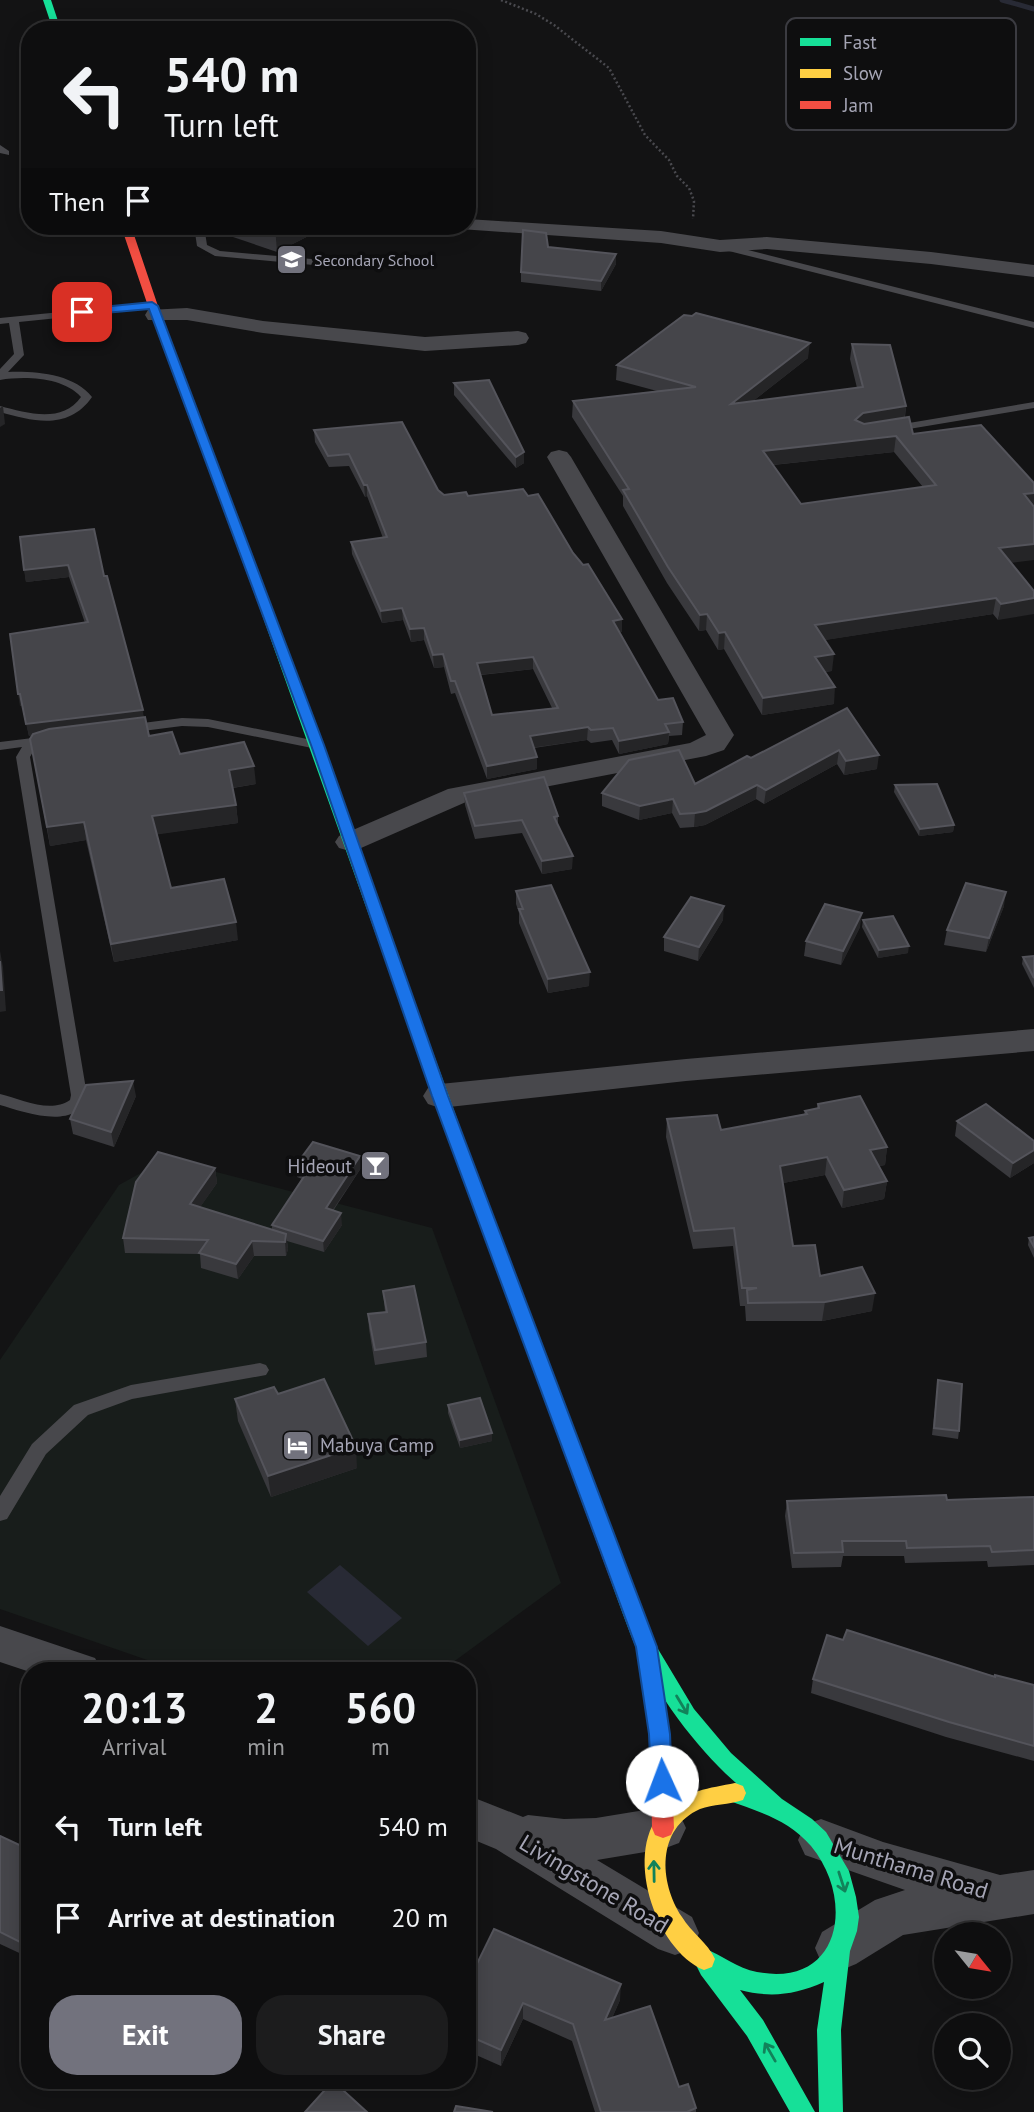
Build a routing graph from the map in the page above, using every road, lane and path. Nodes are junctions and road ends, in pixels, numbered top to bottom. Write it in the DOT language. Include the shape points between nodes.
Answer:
graph roads {
  1 [pos="47,0"];
  2 [pos="501,0"];
  3 [pos="55,21"];
  4 [pos="476,226"];
  5 [pos="129,235"];
  6 [pos="200,235"];
  7 [pos="720,246"];
  8 [pos="346,264"];
  9 [pos="1034,271"];
  10 [pos="154,310"];
  11 [pos="13,318"];
  12 [pos="0,319"];
  13 [pos="1034,325"];
  14 [pos="518,338"];
  15 [pos="0,376"];
  16 [pos="1034,405"];
  17 [pos="0,409"];
  18 [pos="876,432"];
  19 [pos="559,457"];
  20 [pos="116,731"];
  21 [pos="317,745"];
  22 [pos="0,746"];
  23 [pos="350,842"];
  24 [pos="1034,1041"];
  25 [pos="440,1096"];
  26 [pos="0,1099"];
  27 [pos="260,1370"];
  28 [pos="0,1513"];
  29 [pos="0,1643"];
  30 [pos="646,1647"];
  31 [pos="54,1662"];
  32 [pos="773,1804"];
  33 [pos="476,1820"];
  34 [pos="663,1828"];
  35 [pos="512,1834"];
  36 [pos="821,1840"];
  37 [pos="1017,1894"];
  38 [pos="839,1948"];
  39 [pos="692,1949"];
  40 [pos="803,2112"];
  41 [pos="831,2112"];
  1 -- 3 [label="main road"];
  2 -- 7 [label="path" via="554,25 609,68 645,135 689,188 699,231"];
  4 -- 7 [label="street" via="661,237"];
  5 -- 10 [label="main road"];
  6 -- 8 [label="lane" via="202,246 218,254"];
  7 -- 9 [label="street" via="767,243"];
  7 -- 13 [label="lane"];
  10 -- 11 [label="lane"];
  10 -- 14 [label="street" via="425,344"];
  10 -- 21 [label="main road"];
  11 -- 12 [label="lane"];
  11 -- 15 [label="lane" via="19,355"];
  15 -- 17 [label="lane" via="34,375 81,389 86,397 72,411 56,417 36,418"];
  16 -- 18 [label="lane"];
  19 -- 23 [label="street" via="720,735 714,744 696,750 458,795"];
  20 -- 21 [label="lane" via="208,723"];
  21 -- 23 [label="main road"];
  22 -- 26 [label="lane" via="56,739 29,747 23,757 79,1095 65,1112"];
  23 -- 25 [label="main road"];
  24 -- 25 [label="street"];
  25 -- 30 [label="main road"];
  27 -- 28 [label="lane" via="131,1392 81,1410 39,1449"];
  29 -- 31 [label="street"];
  30 -- 32 [label="main road, one-way" via="694,1724 724,1760"];
  30 -- 34 [label="main road" via="660,1734"];
  32 -- 34 [label="main road" via="735,1793 701,1798 686,1805"];
  32 -- 36 [label="main road"];
  33 -- 35 [label="street, Livingstone Road"];
  34 -- 35 [label="street, Livingstone Road" via="603,1841 563,1842"];
  39 -- 34 [label="main road, one-way" via="657,1898 653,1879 656,1843"];
  35 -- 39 [label="street, Livingstone Road"];
  36 -- 37 [label="street, Munthama Road" via="883,1863"];
  36 -- 38 [label="main road, one-way" via="833,1857 846,1894 846,1931"];
  37 -- 38 [label="street, Munthama Road" via="892,1916"];
  38 -- 39 [label="main road" via="818,1973 784,1986 745,1982"];
  38 -- 41 [label="main road" via="827,2072"];
  40 -- 39 [label="main road, one-way" via="755,2028"];
}
